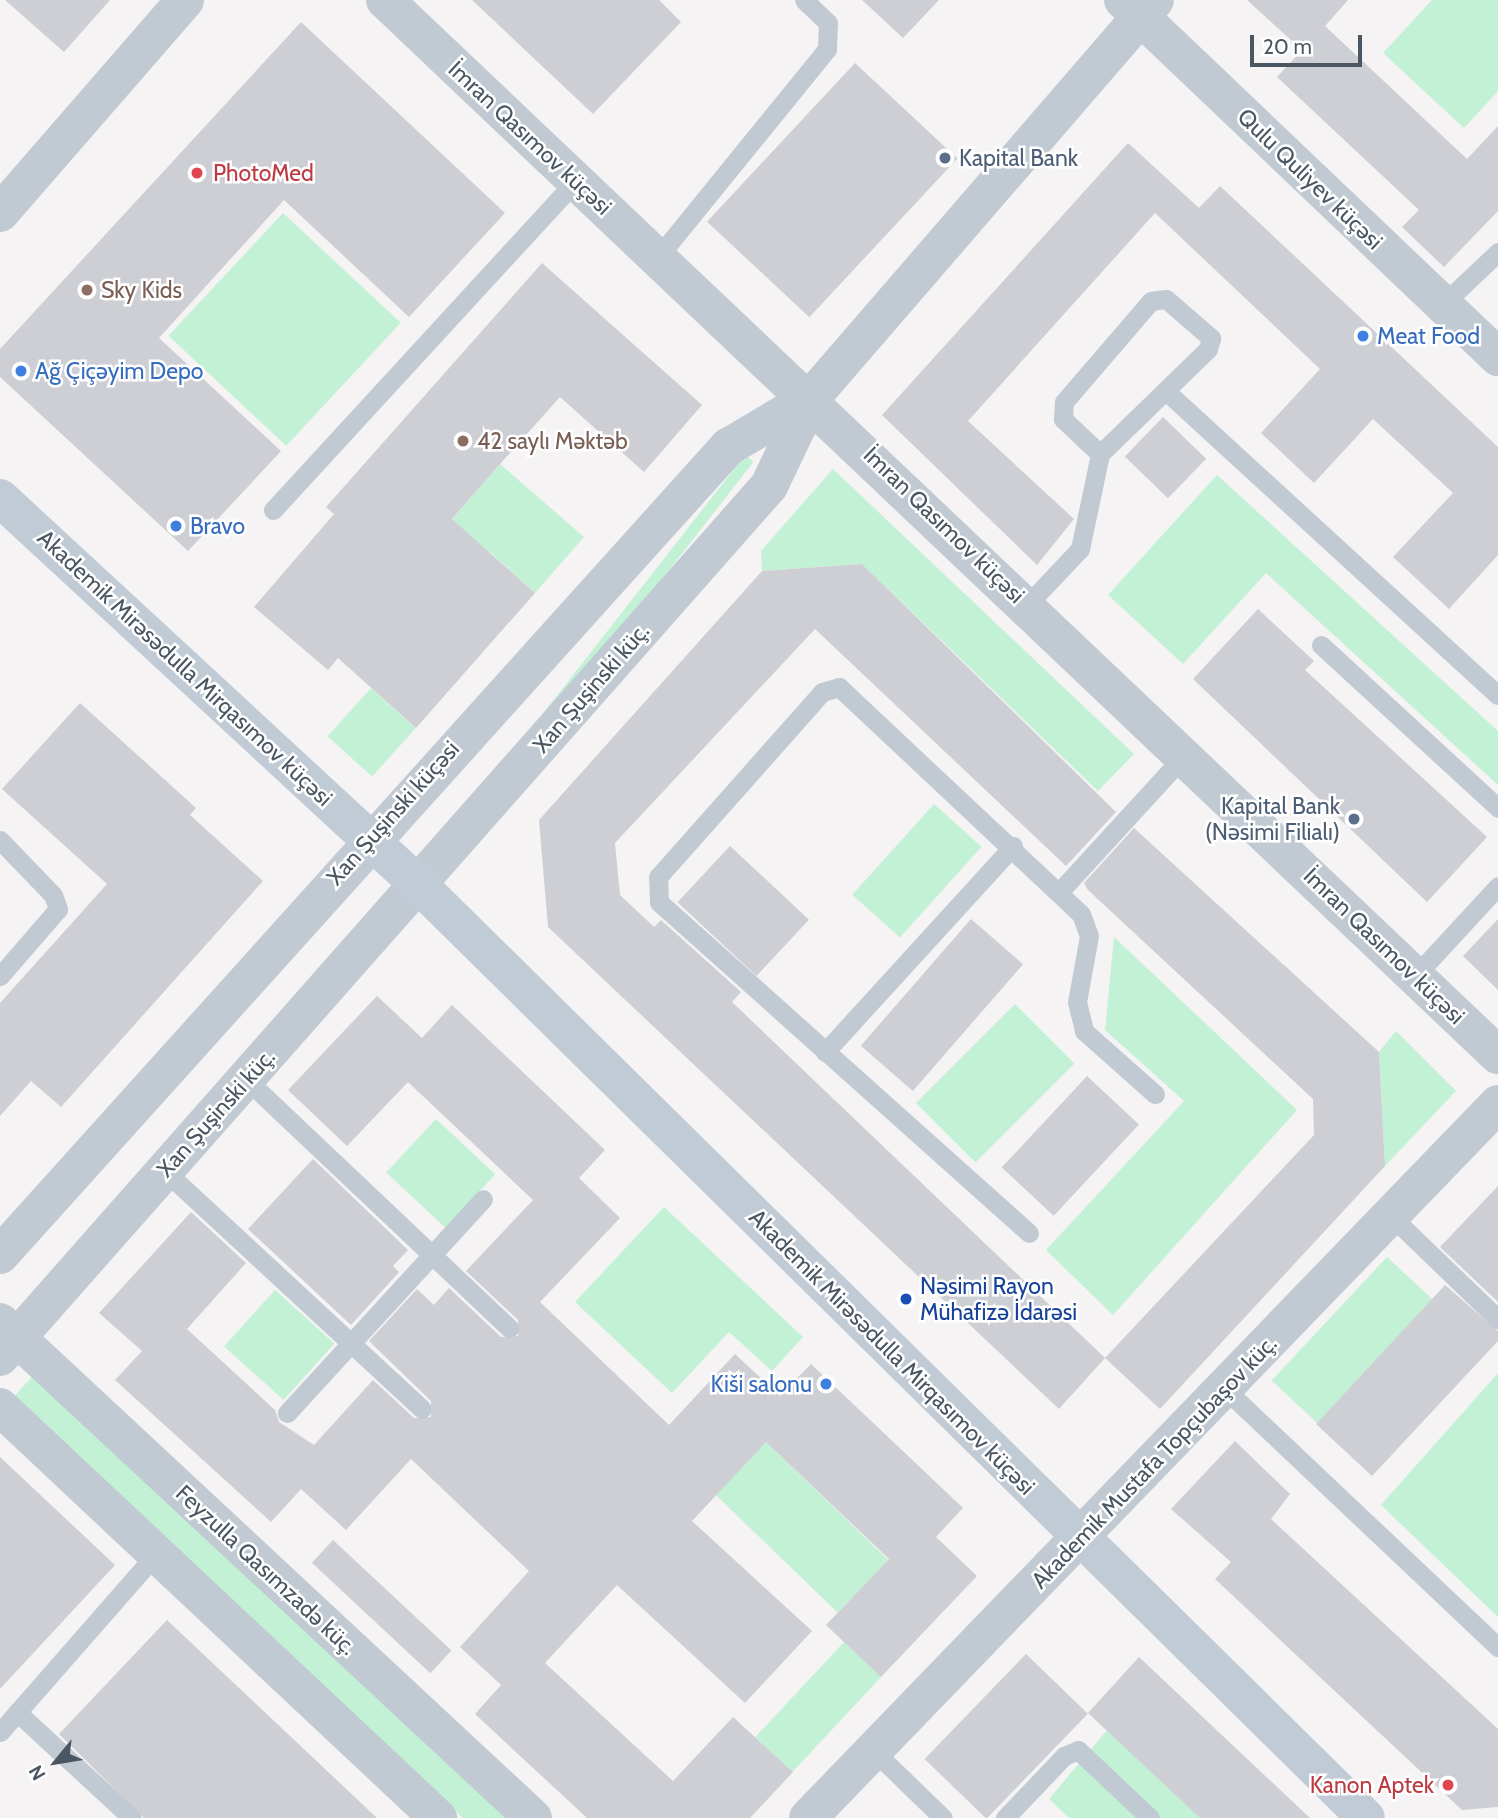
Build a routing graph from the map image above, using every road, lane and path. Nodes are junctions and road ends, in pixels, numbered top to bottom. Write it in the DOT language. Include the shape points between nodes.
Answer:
graph roads {
  1 [pos="185,0"];
  2 [pos="385,0"];
  3 [pos="804,0"];
  4 [pos="1140,6"];
  5 [pos="575,182"];
  6 [pos="0,213"];
  7 [pos="1498,252"];
  8 [pos="658,257"];
  9 [pos="1443,305"];
  10 [pos="1498,358"];
  11 [pos="1168,393"];
  12 [pos="811,398"];
  13 [pos="1100,454"];
  14 [pos="0,498"];
  15 [pos="273,510"];
  16 [pos="1027,605"];
  17 [pos="1321,646"];
  18 [pos="1498,695"];
  19 [pos="1184,757"];
  20 [pos="1498,808"];
  21 [pos="369,839"];
  22 [pos="0,840"];
  23 [pos="1013,846"];
  24 [pos="419,885"];
  25 [pos="1498,886"];
  26 [pos="1061,890"];
  27 [pos="0,976"];
  28 [pos="1415,976"];
  29 [pos="825,1052"];
  30 [pos="1498,1055"];
  31 [pos="247,1080"];
  32 [pos="1155,1094"];
  33 [pos="1498,1104"];
  34 [pos="165,1171"];
  35 [pos="483,1199"];
  36 [pos="1391,1216"];
  37 [pos="1029,1233"];
  38 [pos="0,1255"];
  39 [pos="432,1255"];
  40 [pos="1498,1319"];
  41 [pos="509,1328"];
  42 [pos="6,1339"];
  43 [pos="351,1344"];
  44 [pos="1225,1389"];
  45 [pos="0,1407"];
  46 [pos="422,1409"];
  47 [pos="287,1413"];
  48 [pos="1083,1540"];
  49 [pos="153,1557"];
  50 [pos="1498,1647"];
  51 [pos="18,1712"];
  52 [pos="0,1732"];
  53 [pos="874,1751"];
  54 [pos="132,1818"];
  55 [pos="438,1818"];
  56 [pos="533,1818"];
  57 [pos="808,1818"];
  58 [pos="943,1818"];
  59 [pos="1005,1818"];
  60 [pos="1150,1818"];
  61 [pos="1366,1818"];
  1 -- 6 [label="street"];
  2 -- 5 [label="street, İmran Qasımov küçəsi"];
  3 -- 8 [label="lane" via="828,23 827,49"];
  4 -- 9 [label="street, Qulu Quliyev küçəsi"];
  4 -- 12 [label="street, Xan Şuşinski küç."];
  5 -- 8 [label="street, İmran Qasımov küçəsi"];
  5 -- 15 [label="lane"];
  7 -- 9 [label="lane"];
  8 -- 12 [label="street, İmran Qasımov küçəsi"];
  9 -- 10 [label="street, Qulu Quliyev küçəsi"];
  11 -- 13 [label="lane"];
  11 -- 13 [label="lane" via="1211,338 1166,299 1151,301 1063,402 1063,419"];
  11 -- 18 [label="lane"];
  12 -- 16 [label="street, İmran Qasımov küçəsi"];
  12 -- 21 [label="street, Xan Şuşinski küçəsi" via="728,447"];
  12 -- 24 [label="street, Xan Şuşinski küç." via="769,486"];
  13 -- 16 [label="lane" via="1080,549"];
  14 -- 21 [label="street, Akademik Mirəsədulla Mirqasımov küçəsi"];
  16 -- 19 [label="street, İmran Qasımov küçəsi"];
  17 -- 20 [label="lane"];
  19 -- 26 [label="lane"];
  19 -- 28 [label="street, İmran Qasımov küçəsi"];
  21 -- 24 [label="street, Akademik Mirəsədulla Mirqasımov küçəsi"];
  21 -- 38 [label="street, Xan Şuşinski küçəsi"];
  22 -- 27 [label="lane" via="53,895 58,909"];
  23 -- 26 [label="lane"];
  23 -- 29 [label="lane"];
  23 -- 29 [label="lane" via="839,687 822,692 658,877 659,902"];
  24 -- 31 [label="street, Xan Şuşinski küç."];
  24 -- 48 [label="street, Akademik Mirəsədulla Mirqasımov küçəsi"];
  25 -- 28 [label="lane"];
  26 -- 32 [label="lane" via="1089,936 1077,1002 1084,1031"];
  28 -- 30 [label="street, İmran Qasımov küçəsi"];
  29 -- 37 [label="lane"];
  31 -- 34 [label="street, Xan Şuşinski küç."];
  31 -- 39 [label="lane"];
  33 -- 36 [label="street, Akademik Mustafa Topçubaşov küç."];
  34 -- 42 [label="street, Xan Şuşinski küç."];
  34 -- 43 [label="lane"];
  35 -- 39 [label="lane"];
  36 -- 40 [label="lane"];
  36 -- 44 [label="street, Akademik Mustafa Topçubaşov küç."];
  39 -- 41 [label="lane"];
  39 -- 43 [label="lane"];
  42 -- 56 [label="street, Feyzulla Qasımzadə küç."];
  43 -- 46 [label="lane"];
  43 -- 47 [label="lane"];
  44 -- 48 [label="street, Akademik Mustafa Topçubaşov küç."];
  44 -- 50 [label="lane"];
  45 -- 49 [label="street"];
  48 -- 53 [label="street, Akademik Mustafa Topçubaşov küç."];
  48 -- 61 [label="street, Akademik Mirəsədulla Mirqasımov küçəsi"];
  49 -- 51 [label="lane"];
  49 -- 55 [label="street"];
  51 -- 52 [label="lane"];
  51 -- 54 [label="lane"];
  53 -- 57 [label="street, Akademik Mustafa Topçubaşov küç."];
  53 -- 58 [label="lane"];
  59 -- 60 [label="lane" via="1064,1756 1078,1751"];
}
